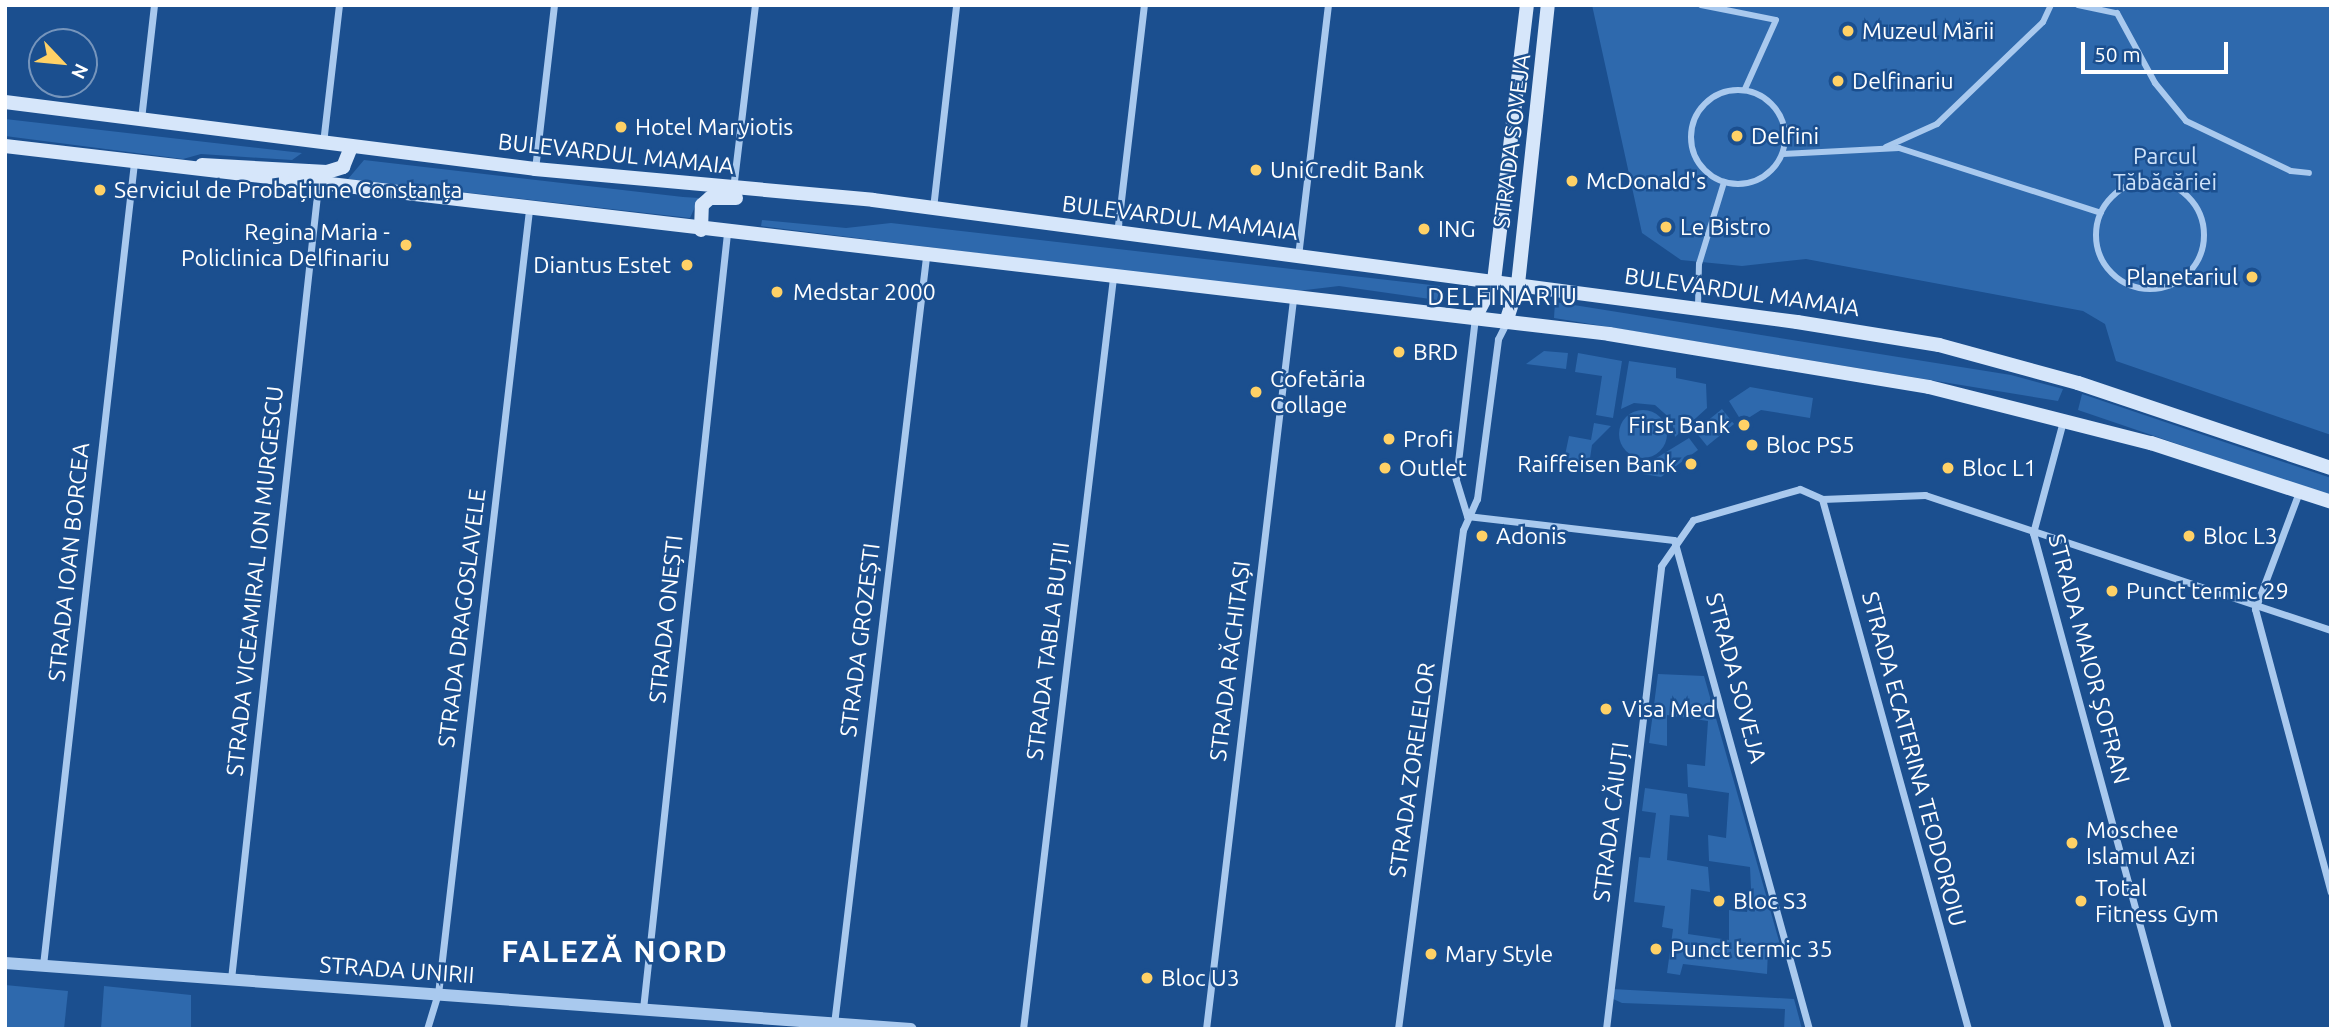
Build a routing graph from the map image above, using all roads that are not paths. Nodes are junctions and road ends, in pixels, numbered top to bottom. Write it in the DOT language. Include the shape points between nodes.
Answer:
graph roads {
  1 [pos="154,5"];
  2 [pos="339,5"];
  3 [pos="554,5"];
  4 [pos="755,5"];
  5 [pos="956,5"];
  6 [pos="1144,5"];
  7 [pos="1328,5"];
  8 [pos="1527,5"];
  9 [pos="1548,5"];
  10 [pos="1701,5"];
  11 [pos="2051,5"];
  12 [pos="2078,5"];
  13 [pos="1745,89"];
  14 [pos="5,102"];
  15 [pos="141,120"];
  16 [pos="323,144"];
  17 [pos="5,146"];
  18 [pos="351,147"];
  19 [pos="1881,149"];
  20 [pos="1783,153"];
  21 [pos="134,163"];
  22 [pos="535,169"];
  23 [pos="184,170"];
  24 [pos="2309,173"];
  25 [pos="1724,182"];
  26 [pos="318,186"];
  27 [pos="733,190"];
  28 [pos="873,200"];
  29 [pos="933,209"];
  30 [pos="529,210"];
  31 [pos="2101,213"];
  32 [pos="701,230"];
  33 [pos="727,233"];
  34 [pos="1117,234"];
  35 [pos="926,257"];
  36 [pos="1298,257"];
  37 [pos="1113,278"];
  38 [pos="1494,281"];
  39 [pos="1518,284"];
  40 [pos="1293,299"];
  41 [pos="1698,307"];
  42 [pos="1475,318"];
  43 [pos="1506,322"];
  44 [pos="2064,420"];
  45 [pos="2331,468"];
  46 [pos="2299,491"];
  47 [pos="1822,499"];
  48 [pos="2331,502"];
  49 [pos="1467,516"];
  50 [pos="2033,533"];
  51 [pos="1674,540"];
  52 [pos="2255,608"];
  53 [pos="2331,630"];
  54 [pos="2331,892"];
  55 [pos="5,963"];
  56 [pos="43,965"];
  57 [pos="231,979"];
  58 [pos="438,994"];
  59 [pos="643,1009"];
  60 [pos="834,1026"];
  61 [pos="427,1029"];
  62 [pos="911,1029"];
  63 [pos="1023,1029"];
  64 [pos="1206,1029"];
  65 [pos="1398,1029"];
  66 [pos="1606,1029"];
  67 [pos="1809,1029"];
  68 [pos="1968,1029"];
  69 [pos="2168,1029"];
  1 -- 15 [label="street"];
  2 -- 16 [label="street"];
  3 -- 22 [label="street"];
  4 -- 27 [label="street"];
  5 -- 29 [label="street"];
  6 -- 34 [label="street"];
  7 -- 36 [label="street"];
  8 -- 38 [label="main road, STRADA SOVEJA"];
  9 -- 39 [label="main road, STRADA SOVEJA"];
  10 -- 13 [label="street" via="1776,20"];
  11 -- 19 [label="street" via="2043,22 1937,124"];
  12 -- 24 [label="street" via="2117,13 2155,83 2186,121 2291,171"];
  13 -- 20 [label="street" via="1770,101 1783,118"];
  13 -- 25 [label="street" via="1714,95 1702,105 1691,134 1699,164"];
  14 -- 15 [label="main road, BULEVARDUL MAMAIA"];
  15 -- 16 [label="main road, BULEVARDUL MAMAIA"];
  16 -- 18 [label="main road, BULEVARDUL MAMAIA"];
  17 -- 21 [label="main road"];
  18 -- 22 [label="main road, BULEVARDUL MAMAIA"];
  18 -- 23 [label="main road" via="343,167 327,172 225,164"];
  19 -- 20 [label="street"];
  19 -- 31 [label="street" via="1899,148"];
  20 -- 25 [label="street" via="1752,182"];
  21 -- 23 [label="main road"];
  21 -- 56 [label="street, STRADA IOAN BORCEA"];
  22 -- 27 [label="main road, BULEVARDUL MAMAIA"];
  23 -- 26 [label="main road"];
  25 -- 41 [label="street" via="1699,264"];
  26 -- 30 [label="main road"];
  26 -- 57 [label="street, STRADA VICEAMIRAL ION MURGESCU"];
  27 -- 28 [label="main road, BULEVARDUL MAMAIA"];
  28 -- 29 [label="main road, BULEVARDUL MAMAIA"];
  28 -- 32 [label="main road" via="817,206 710,198 699,213"];
  29 -- 34 [label="main road, BULEVARDUL MAMAIA"];
  30 -- 32 [label="main road"];
  30 -- 58 [label="street, STRADA DRAGOSLAVELE"];
  31 -- 31 [label="street" via="2132,185 2173,186 2193,202 2204,225 2195,266 2168,287 2152,290 2119,279 2098,249"];
  32 -- 33 [label="main road"];
  33 -- 35 [label="main road"];
  33 -- 59 [label="street, STRADA ONEȘTI"];
  34 -- 36 [label="main road, BULEVARDUL MAMAIA"];
  35 -- 37 [label="main road"];
  35 -- 60 [label="street, STRADA GROZEȘTI"];
  36 -- 38 [label="main road, BULEVARDUL MAMAIA"];
  37 -- 40 [label="main road"];
  37 -- 63 [label="street, STRADA TABLA BUȚII"];
  38 -- 39 [label="main road, BULEVARDUL MAMAIA"];
  38 -- 42 [label="main road, STRADA SOVEJA"];
  39 -- 41 [label="main road, BULEVARDUL MAMAIA"];
  39 -- 43 [label="main road, STRADA SOVEJA"];
  40 -- 42 [label="main road"];
  40 -- 64 [label="street, STRADA RĂCHITAȘI"];
  41 -- 45 [label="main road, BULEVARDUL MAMAIA" via="1939,345 2078,383"];
  42 -- 43 [label="main road"];
  42 -- 49 [label="street, STRADA ZORELELOR" via="1456,479"];
  43 -- 44 [label="main road" via="1891,380"];
  43 -- 49 [label="street, STRADA ZORELELOR" via="1498,339 1477,499"];
  44 -- 46 [label="main road"];
  44 -- 50 [label="street, STRADA MAIOR ȘOFRAN"];
  46 -- 48 [label="main road"];
  46 -- 52 [label="street"];
  47 -- 50 [label="street" via="1925,495"];
  47 -- 51 [label="street" via="1800,489 1693,520"];
  47 -- 68 [label="street, STRADA ECATERINA TEODOROIU"];
  49 -- 51 [label="street"];
  49 -- 65 [label="street, STRADA ZORELELOR"];
  50 -- 52 [label="street"];
  50 -- 69 [label="street, STRADA MAIOR ȘOFRAN"];
  51 -- 66 [label="street, STRADA CĂIUȚI" via="1661,566"];
  51 -- 67 [label="street, STRADA SOVEJA"];
  52 -- 53 [label="street"];
  52 -- 54 [label="street"];
  55 -- 56 [label="street, STRADA UNIRII"];
  56 -- 57 [label="street, STRADA UNIRII"];
  57 -- 58 [label="street, STRADA UNIRII"];
  58 -- 59 [label="street, STRADA UNIRII"];
  58 -- 61 [label="street, STRADA DRAGOSLAVELE"];
  59 -- 60 [label="street, STRADA UNIRII"];
  60 -- 62 [label="street, STRADA UNIRII"];
}
